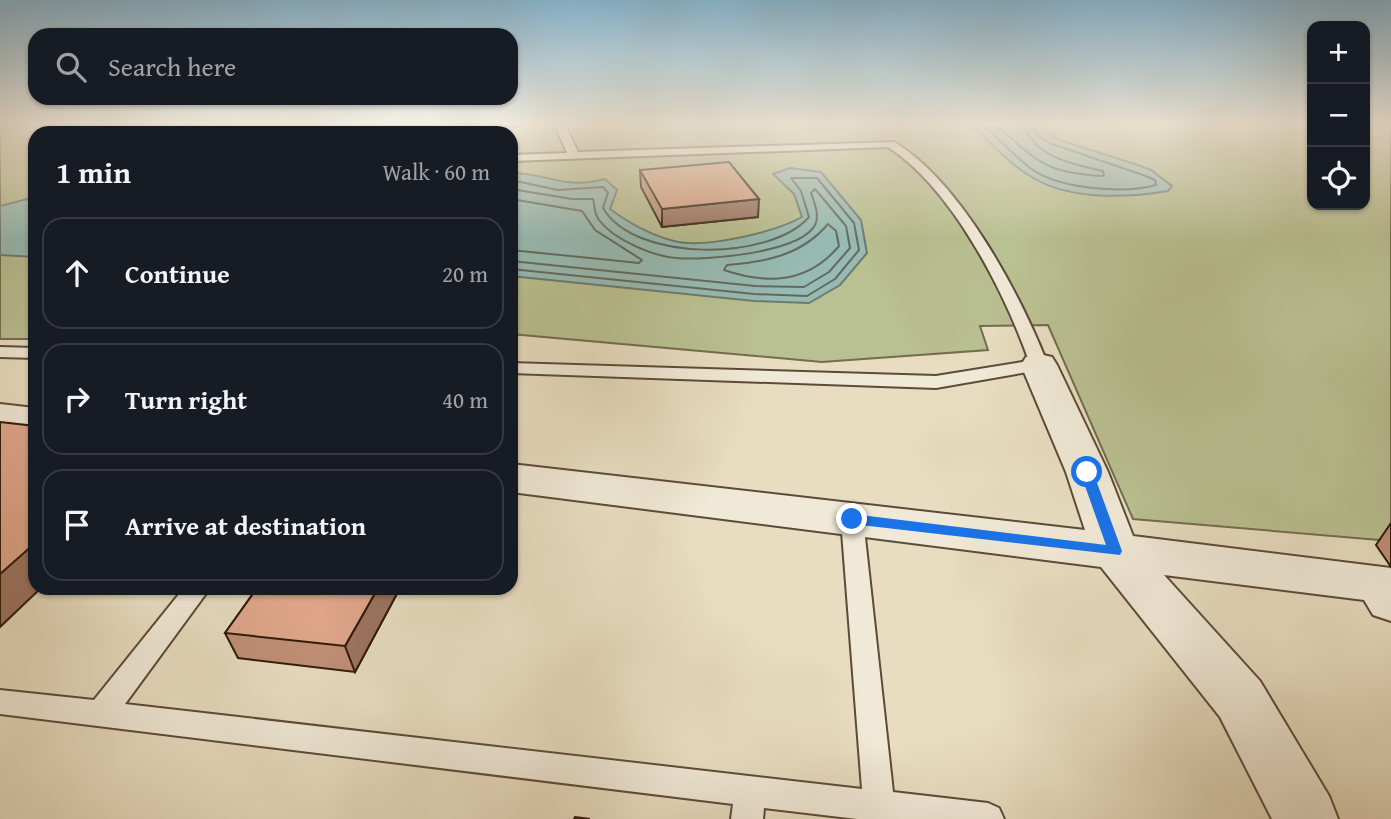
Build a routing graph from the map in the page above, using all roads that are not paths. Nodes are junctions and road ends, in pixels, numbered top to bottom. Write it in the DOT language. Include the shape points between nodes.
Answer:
graph roads {
  1 [pos="908,161"];
  2 [pos="0,352"];
  3 [pos="28,354"];
  4 [pos="1038,365"];
  5 [pos="518,368"];
  6 [pos="0,416"];
  7 [pos="28,419"];
  8 [pos="518,479"];
  9 [pos="852,519"];
  10 [pos="1115,551"];
  11 [pos="193,595"];
  12 [pos="1391,601"];
  13 [pos="0,702"];
  14 [pos="100,714"];
  15 [pos="748,805"];
  16 [pos="880,813"];
  17 [pos="988,819"];
  18 [pos="1306,819"];
  1 -- 4 [label="lane" via="981,241"];
  2 -- 3 [label="lane"];
  4 -- 5 [label="lane" via="936,382"];
  4 -- 10 [label="street" via="1087,472"];
  6 -- 7 [label="street"];
  8 -- 9 [label="street"];
  9 -- 10 [label="street"];
  9 -- 16 [label="lane"];
  10 -- 12 [label="street" via="1379,583"];
  10 -- 18 [label="street" via="1240,699"];
  11 -- 14 [label="lane"];
  13 -- 14 [label="lane"];
  14 -- 15 [label="lane"];
  15 -- 16 [label="lane"];
  16 -- 17 [label="lane"];
}
